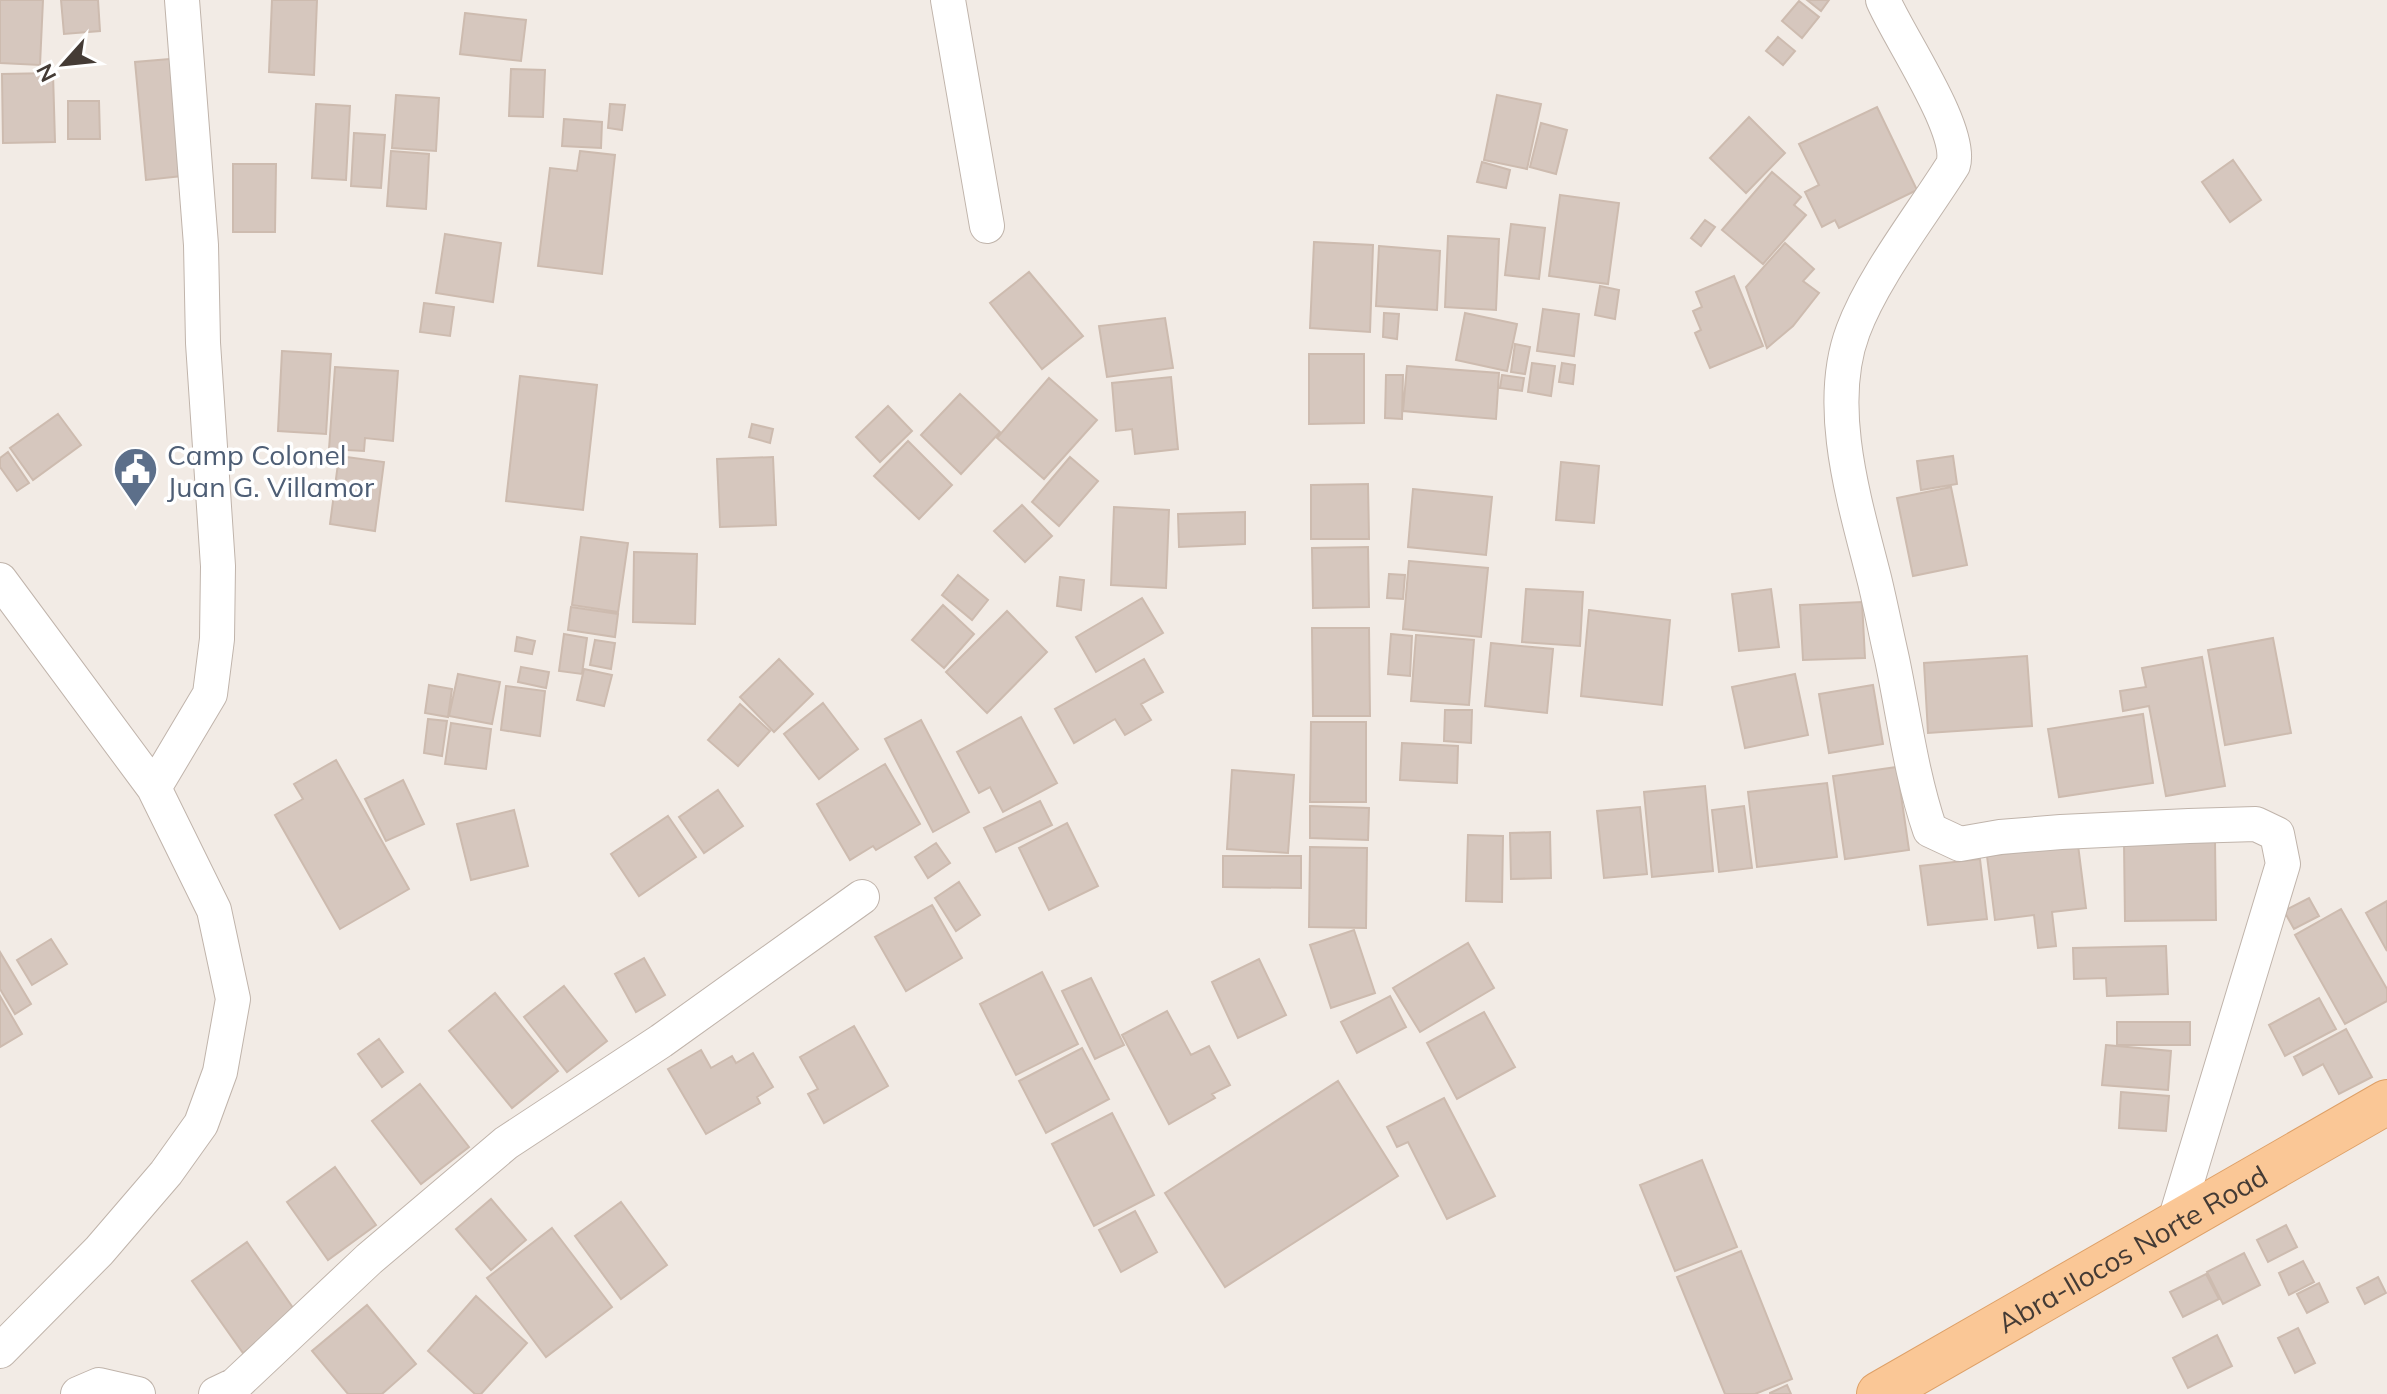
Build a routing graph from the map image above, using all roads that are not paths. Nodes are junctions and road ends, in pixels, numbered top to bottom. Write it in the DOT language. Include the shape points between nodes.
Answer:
graph roads {
  1 [pos="182,0"];
  2 [pos="948,0"];
  3 [pos="1883,0"];
  4 [pos="987,226"];
  5 [pos="3,590"];
  6 [pos="154,788"];
  7 [pos="862,897"];
  8 [pos="2387,1102"];
  9 [pos="2174,1224"];
  10 [pos="0,1351"];
  11 [pos="78,1394"];
  12 [pos="138,1394"];
  13 [pos="216,1394"];
  14 [pos="1879,1394"];
  1 -- 6 [label="street" via="201,245 217,639 210,694"];
  2 -- 4 [label="street"];
  3 -- 9 [label="street" via="1929,85 1956,155 1852,333 1842,423 1854,507 1930,830 1960,844 2061,832 2189,826 2256,824 2277,834 2283,864"];
  5 -- 6 [label="street"];
  6 -- 10 [label="street" via="214,910 233,999 220,1072 201,1124 166,1173 99,1251"];
  7 -- 13 [label="street" via="661,1041 506,1143 369,1259 235,1385"];
  8 -- 9 [label="main road, Abra-Ilocos Norte Road"];
  9 -- 14 [label="main road, Abra-Ilocos Norte Road"];
  11 -- 12 [label="street" via="99,1385"];
}
